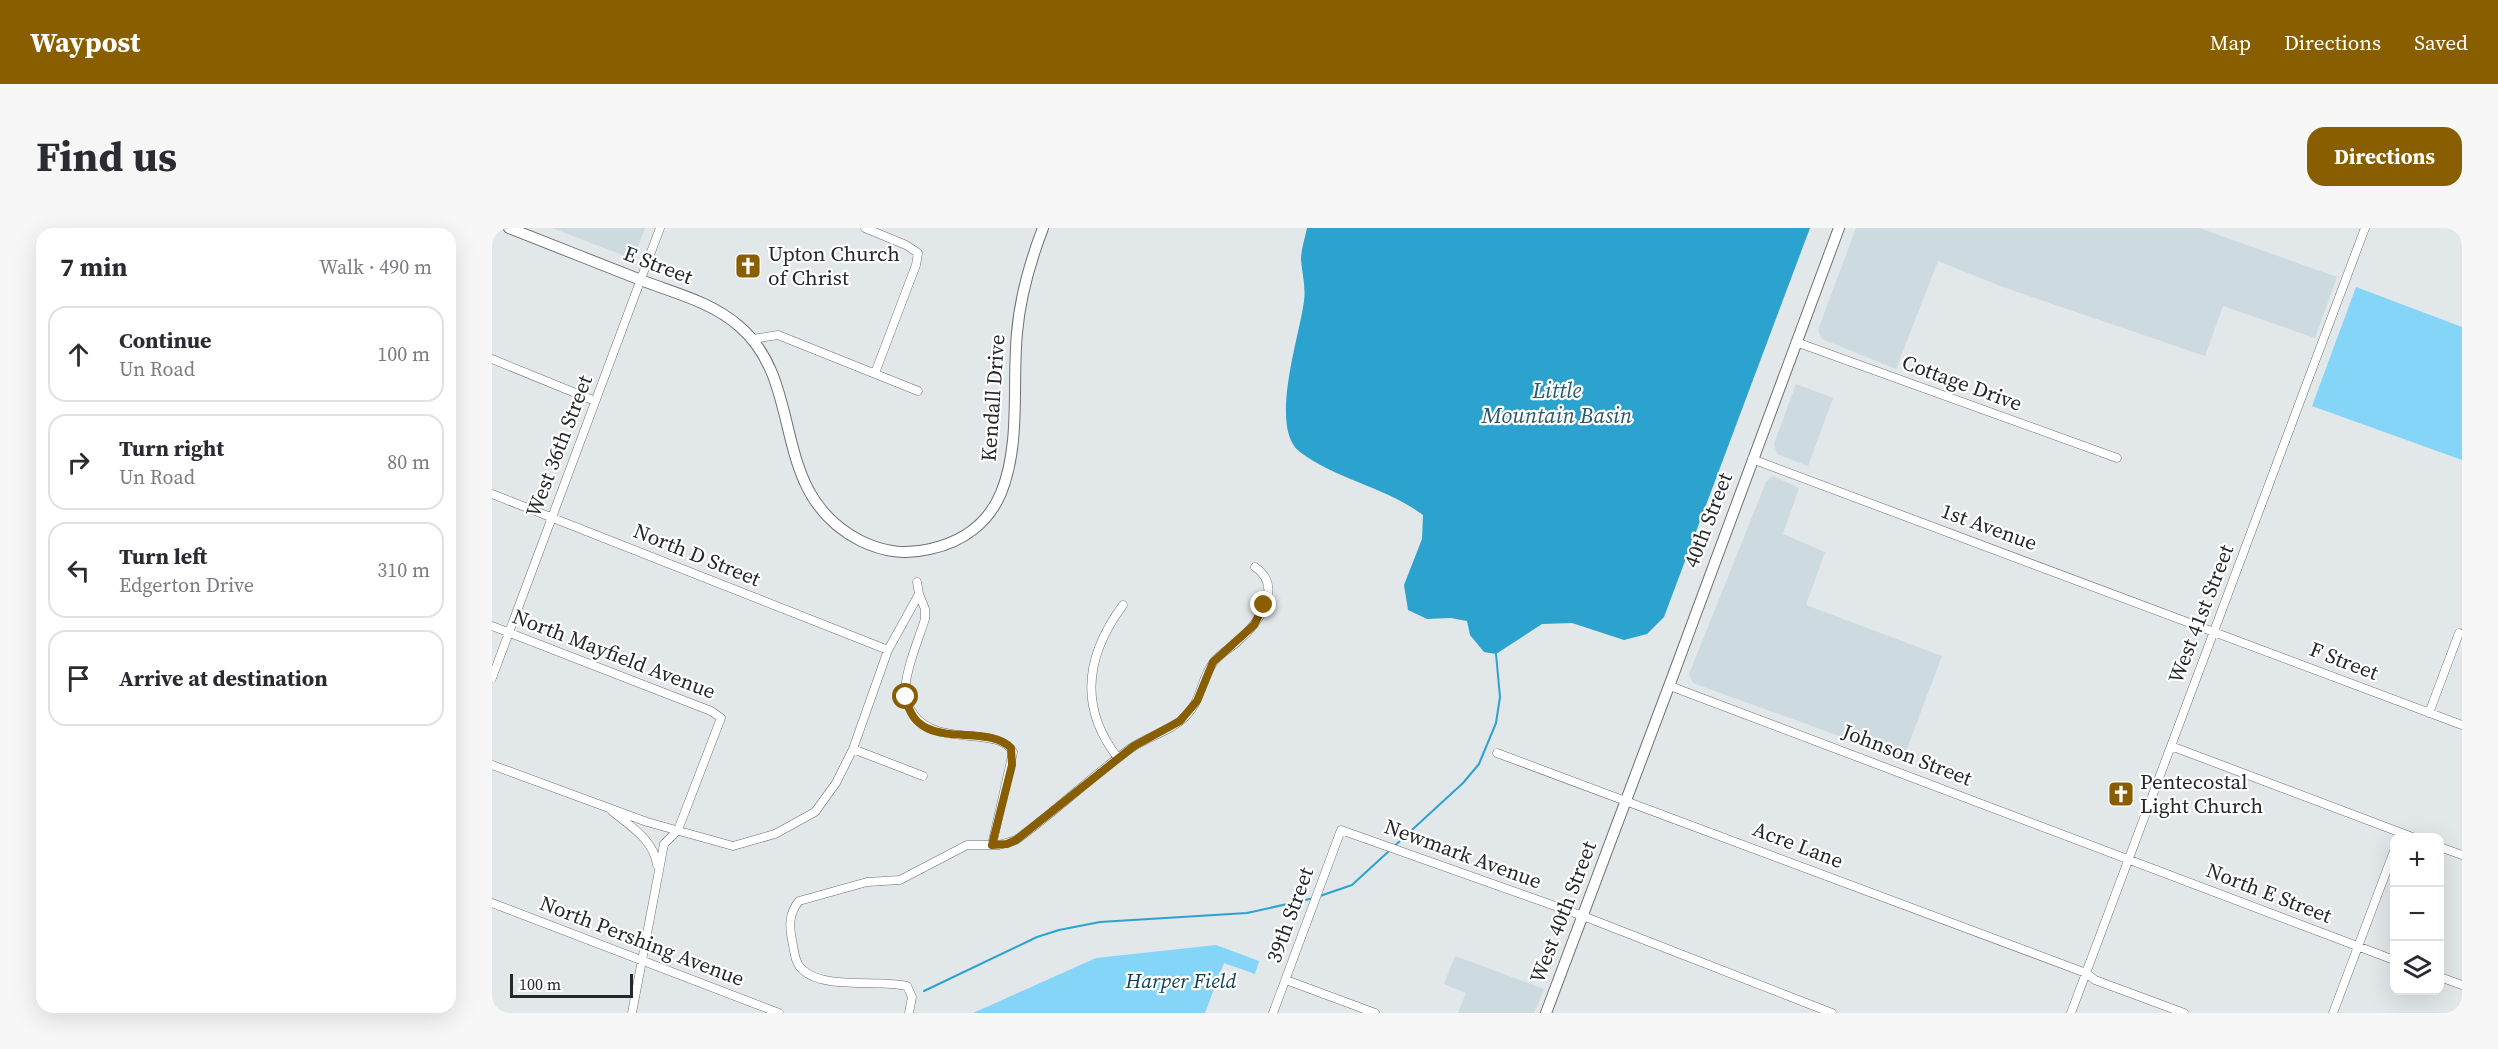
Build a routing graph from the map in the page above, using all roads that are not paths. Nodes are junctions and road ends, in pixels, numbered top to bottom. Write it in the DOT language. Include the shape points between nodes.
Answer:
graph roads {
  1 [pos="509,228"];
  2 [pos="660,228"];
  3 [pos="865,228"];
  4 [pos="1043,228"];
  5 [pos="1839,228"];
  6 [pos="2365,228"];
  7 [pos="641,280"];
  8 [pos="725,315"];
  9 [pos="753,339"];
  10 [pos="1796,342"];
  11 [pos="492,359"];
  12 [pos="874,373"];
  13 [pos="918,390"];
  14 [pos="596,401"];
  15 [pos="2116,458"];
  16 [pos="1752,459"];
  17 [pos="492,494"];
  18 [pos="552,517"];
  19 [pos="1255,567"];
  20 [pos="917,582"];
  21 [pos="919,594"];
  22 [pos="1123,605"];
  23 [pos="492,626"];
  24 [pos="2214,630"];
  25 [pos="509,633"];
  26 [pos="2459,633"];
  27 [pos="888,650"];
  28 [pos="492,678"];
  29 [pos="1670,686"];
  30 [pos="2429,713"];
  31 [pos="2462,725"];
  32 [pos="2171,746"];
  33 [pos="853,749"];
  34 [pos="1497,753"];
  35 [pos="1118,758"];
  36 [pos="492,765"];
  37 [pos="923,776"];
  38 [pos="1628,800"];
  39 [pos="608,807"];
  40 [pos="1617,826"];
  41 [pos="678,830"];
  42 [pos="1341,830"];
  43 [pos="2396,833"];
  44 [pos="992,845"];
  45 [pos="2444,849"];
  46 [pos="2462,855"];
  47 [pos="2130,858"];
  48 [pos="2390,862"];
  49 [pos="658,872"];
  50 [pos="492,903"];
  51 [pos="1583,916"];
  52 [pos="2358,947"];
  53 [pos="2390,959"];
  54 [pos="642,960"];
  55 [pos="2086,974"];
  56 [pos="2444,979"];
  57 [pos="1286,980"];
  58 [pos="2462,985"];
  59 [pos="632,1013"];
  60 [pos="779,1013"];
  61 [pos="909,1013"];
  62 [pos="1273,1013"];
  63 [pos="1375,1013"];
  64 [pos="1546,1013"];
  65 [pos="1832,1013"];
  66 [pos="2071,1013"];
  67 [pos="2184,1013"];
  68 [pos="2333,1013"];
  1 -- 7 [label="main road, E Street"];
  2 -- 7 [label="street, West 36th Street"];
  3 -- 12 [label="street" via="918,254"];
  4 -- 9 [label="main road, Kendall Drive" via="1020,308 1011,454 1006,477 988,515 968,534 946,545 914,553 891,552 855,538 830,519 812,497 798,469 775,383"];
  5 -- 10 [label="main road, 40th Street"];
  6 -- 24 [label="street, West 41st Street"];
  7 -- 8 [label="main road, E Street"];
  7 -- 14 [label="street, West 36th Street"];
  8 -- 9 [label="main road, Kendall Drive"];
  9 -- 12 [label="street" via="778,334"];
  10 -- 15 [label="street, Cottage Drive"];
  10 -- 16 [label="main road, 40th Street"];
  11 -- 14 [label="street"];
  12 -- 13 [label="street"];
  14 -- 18 [label="street, West 36th Street"];
  16 -- 24 [label="street, 1st Avenue"];
  16 -- 29 [label="main road, 40th Street"];
  17 -- 18 [label="street, North D Street"];
  18 -- 25 [label="street, West 36th Street"];
  18 -- 27 [label="street, North D Street"];
  19 -- 35 [label="street" via="1267,575 1269,588 1254,625 1213,662 1197,701 1186,715"];
  20 -- 21 [label="street"];
  21 -- 27 [label="street"];
  21 -- 44 [label="street" via="926,609 925,619 905,688 907,704 919,721 938,733 993,739 1008,745 1013,752"];
  22 -- 35 [label="street" via="1096,658 1091,705 1101,734"];
  23 -- 25 [label="street, North Mayfield Avenue"];
  24 -- 30 [label="street, F Street"];
  24 -- 32 [label="street, West 41st Street"];
  25 -- 28 [label="street, West 36th Street"];
  25 -- 41 [label="street, North Mayfield Avenue" via="721,718"];
  26 -- 30 [label="street"];
  27 -- 33 [label="street"];
  29 -- 38 [label="main road, 40th Street"];
  29 -- 47 [label="street, Johnson Street"];
  30 -- 31 [label="street, F Street"];
  32 -- 43 [label="street"];
  32 -- 47 [label="street, West 41st Street"];
  33 -- 37 [label="street"];
  33 -- 41 [label="street" via="836,783 815,812 775,834 733,846"];
  34 -- 38 [label="street, Acre Lane"];
  35 -- 44 [label="street" via="1016,840"];
  36 -- 39 [label="street"];
  38 -- 40 [label="main road, 40th Street"];
  38 -- 55 [label="street, Acre Lane"];
  39 -- 41 [label="street"];
  39 -- 49 [label="street" via="642,835 656,858"];
  40 -- 51 [label="main road, West 40th Street"];
  41 -- 49 [label="street" via="664,844"];
  42 -- 51 [label="street, Newmark Avenue"];
  42 -- 57 [label="street, 39th Street"];
  44 -- 61 [label="street" via="967,845 900,880 867,882 799,901 794,908 792,941 802,970 822,978 907,986 912,997"];
  45 -- 46 [label="street"];
  47 -- 52 [label="street, North E Street"];
  47 -- 55 [label="street, West 41st Street"];
  48 -- 52 [label="street"];
  49 -- 54 [label="street"];
  50 -- 54 [label="street, North Pershing Avenue"];
  51 -- 64 [label="main road, West 40th Street"];
  51 -- 65 [label="street, Newmark Avenue"];
  52 -- 53 [label="street, North E Street"];
  52 -- 68 [label="street"];
  54 -- 59 [label="street"];
  54 -- 60 [label="street, North Pershing Avenue"];
  55 -- 66 [label="street, West 41st Street"];
  55 -- 67 [label="street, Acre Lane"];
  56 -- 58 [label="street"];
  57 -- 62 [label="street, 39th Street"];
  57 -- 63 [label="street"];
}
